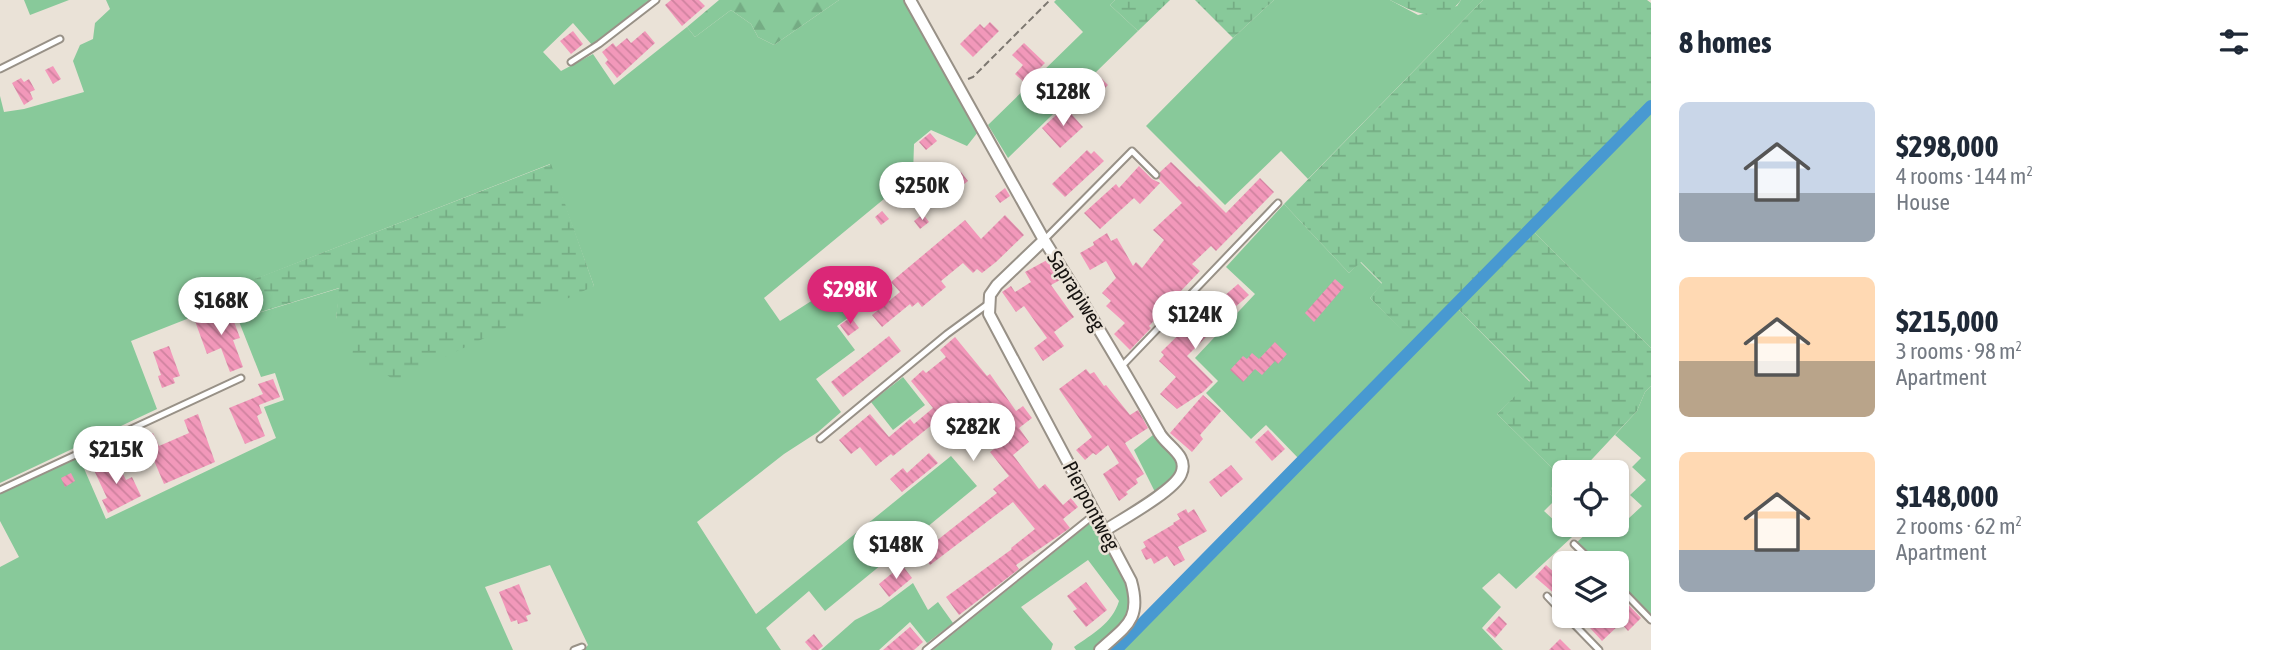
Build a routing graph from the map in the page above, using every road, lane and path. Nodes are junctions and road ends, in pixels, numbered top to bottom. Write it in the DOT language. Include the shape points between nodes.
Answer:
graph roads {
  1 [pos="656,0"];
  2 [pos="910,0"];
  3 [pos="1050,0"];
  4 [pos="60,39"];
  5 [pos="571,62"];
  6 [pos="0,69"];
  7 [pos="959,84"];
  8 [pos="1156,174"];
  9 [pos="1278,203"];
  10 [pos="1044,240"];
  11 [pos="988,304"];
  12 [pos="1122,366"];
  13 [pos="241,378"];
  14 [pos="820,439"];
  15 [pos="0,490"];
  16 [pos="1095,514"];
  17 [pos="1104,531"];
  18 [pos="1574,544"];
  19 [pos="1581,551"];
  20 [pos="1547,596"];
  21 [pos="1629,597"];
  22 [pos="1552,601"];
  23 [pos="1651,620"];
  24 [pos="1578,628"];
  25 [pos="582,647"];
  26 [pos="574,650"];
  27 [pos="926,650"];
  28 [pos="1100,650"];
  29 [pos="1599,650"];
  1 -- 5 [label="lane"];
  2 -- 7 [label="street"];
  3 -- 7 [label="path" via="973,77"];
  4 -- 6 [label="lane"];
  7 -- 10 [label="street"];
  8 -- 10 [label="lane" via="1132,151"];
  9 -- 12 [label="lane"];
  10 -- 11 [label="street" via="997,285"];
  10 -- 12 [label="street, Saprapiweg"];
  11 -- 14 [label="lane"];
  11 -- 16 [label="street, Pierpontweg" via="989,314"];
  12 -- 17 [label="street, Saprapiweg" via="1183,467 1171,486"];
  13 -- 15 [label="lane"];
  16 -- 17 [label="street, Pierpontweg"];
  16 -- 27 [label="lane"];
  17 -- 28 [label="street, Pierpontweg" via="1136,598 1131,621"];
  18 -- 19 [label="lane"];
  20 -- 22 [label="lane"];
  21 -- 23 [label="lane"];
  24 -- 29 [label="lane"];
  25 -- 26 [label="lane"];
}
